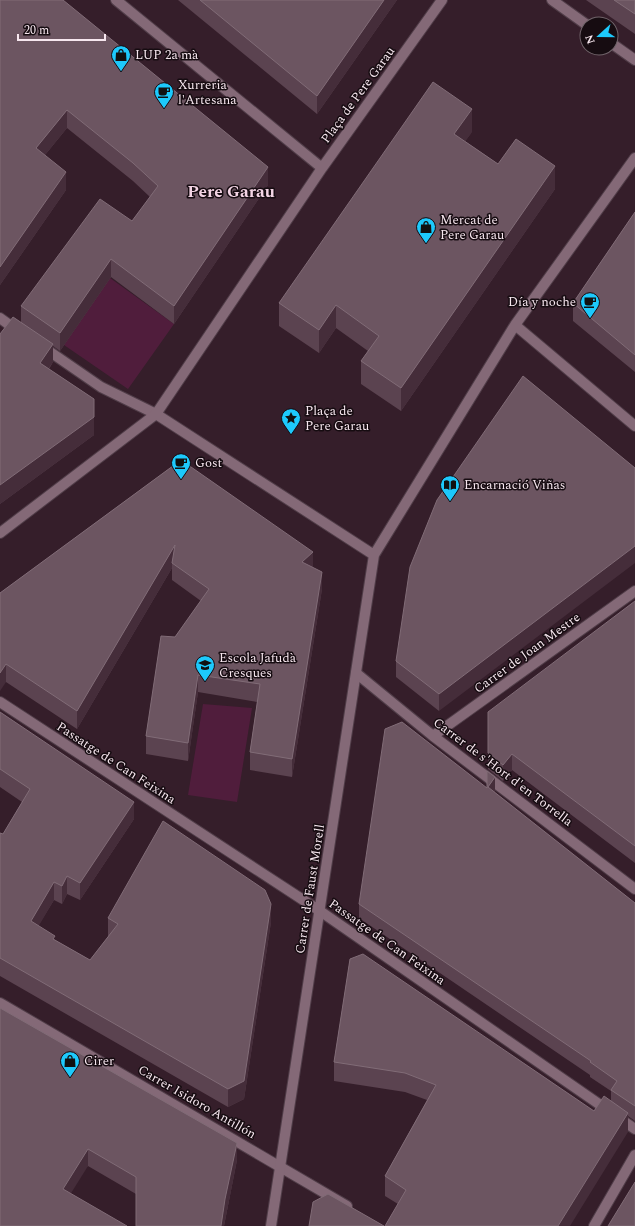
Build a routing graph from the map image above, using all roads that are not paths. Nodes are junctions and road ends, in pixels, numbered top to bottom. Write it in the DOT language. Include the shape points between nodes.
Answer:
graph roads {
  1 [pos="116,0"];
  2 [pos="442,0"];
  3 [pos="552,0"];
  4 [pos="579,19"];
  5 [pos="619,49"];
  6 [pos="635,60"];
  7 [pos="635,158"];
  8 [pos="322,168"];
  9 [pos="0,318"];
  10 [pos="515,325"];
  11 [pos="156,414"];
  12 [pos="635,426"];
  13 [pos="0,533"];
  14 [pos="374,555"];
  15 [pos="635,591"];
  16 [pos="356,673"];
  17 [pos="0,702"];
  18 [pos="433,736"];
  19 [pos="635,889"];
  20 [pos="320,911"];
  21 [pos="0,1003"];
  22 [pos="635,1129"];
  23 [pos="635,1155"];
  24 [pos="280,1165"];
  25 [pos="354,1210"];
  26 [pos="271,1226"];
  27 [pos="594,1226"];
  1 -- 8 [label="street"];
  2 -- 8 [label="street, Plaça de Pere Garau"];
  3 -- 4 [label="street"];
  5 -- 6 [label="street"];
  7 -- 10 [label="street"];
  8 -- 11 [label="street, Plaça de Pere Garau"];
  9 -- 11 [label="street" via="101,387"];
  10 -- 12 [label="street"];
  10 -- 14 [label="street"];
  11 -- 13 [label="street, Plaça de Pere Garau"];
  11 -- 14 [label="street"];
  14 -- 16 [label="street, Carrer de Faust Morell"];
  15 -- 18 [label="street, Carrer de Joan Mestre"];
  16 -- 18 [label="street, Carrer de s'Hort d'en Torrella"];
  16 -- 20 [label="street, Carrer de Faust Morell"];
  17 -- 20 [label="street, Passatge de Can Feixina"];
  18 -- 19 [label="street, Carrer de s'Hort d'en Torrella"];
  20 -- 22 [label="street, Passatge de Can Feixina"];
  20 -- 24 [label="street, Carrer de Faust Morell"];
  21 -- 24 [label="street, Carrer Isidoro Antillón"];
  23 -- 27 [label="street"];
  24 -- 25 [label="street, Carrer Isidoro Antillón"];
  24 -- 26 [label="street, Carrer de Faust Morell"];
}
